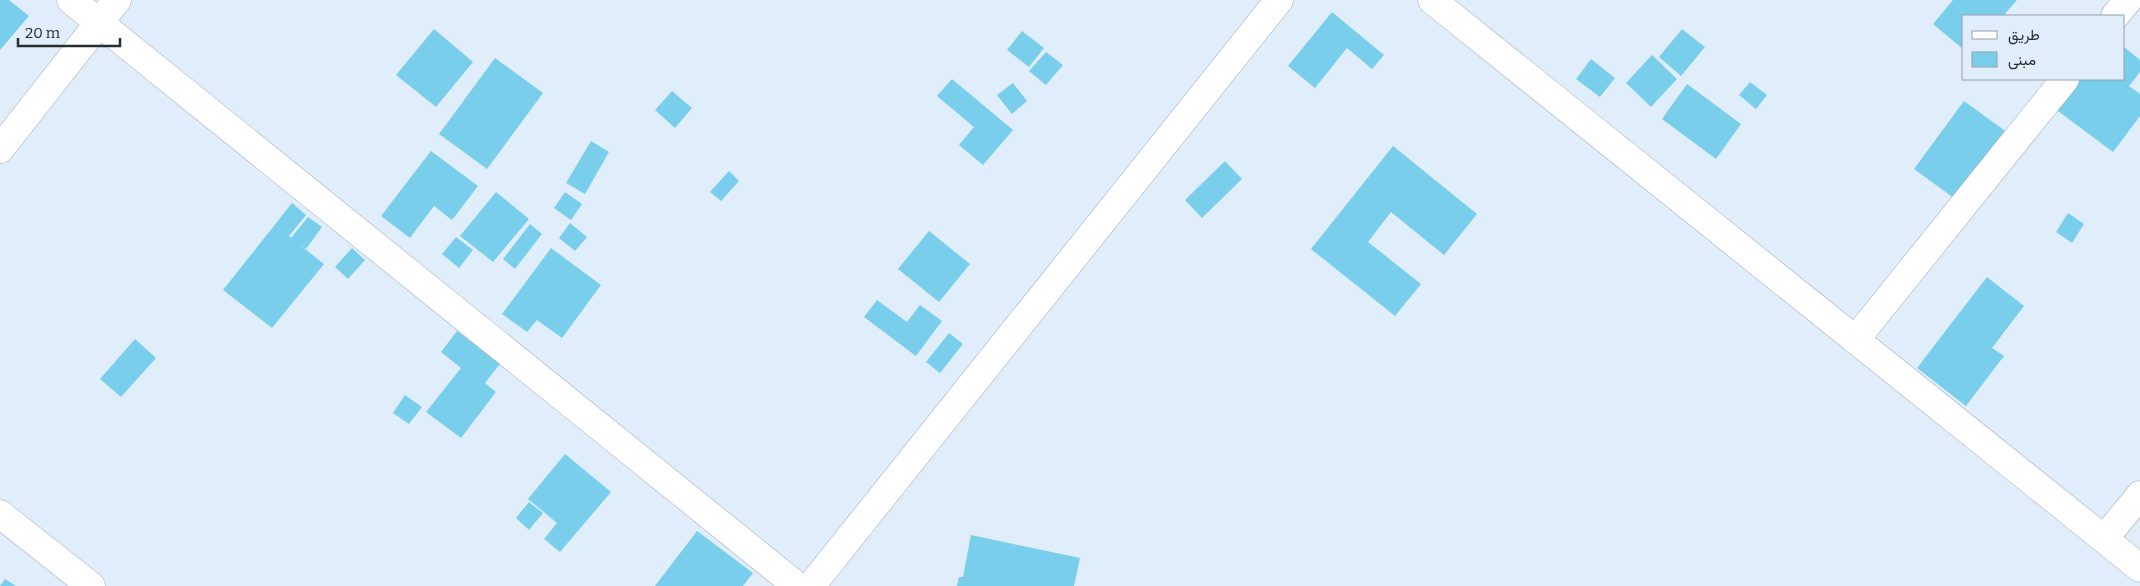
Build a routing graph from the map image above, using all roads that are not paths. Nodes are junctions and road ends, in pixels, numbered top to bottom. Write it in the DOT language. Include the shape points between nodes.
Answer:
graph roads {
  1 [pos="71,0"];
  2 [pos="117,0"];
  3 [pos="1279,0"];
  4 [pos="1432,0"];
  5 [pos="2128,0"];
  6 [pos="2116,15"];
  7 [pos="99,22"];
  8 [pos="2064,80"];
  9 [pos="0,148"];
  10 [pos="1855,340"];
  11 [pos="2140,496"];
  12 [pos="0,514"];
  13 [pos="2104,539"];
  14 [pos="2140,568"];
  15 [pos="91,586"];
  16 [pos="797,586"];
  17 [pos="811,586"];
  1 -- 7 [label="street"];
  2 -- 7 [label="street"];
  3 -- 17 [label="street"];
  4 -- 10 [label="street"];
  5 -- 6 [label="street"];
  7 -- 9 [label="street"];
  7 -- 16 [label="street"];
  8 -- 10 [label="street"];
  10 -- 13 [label="street"];
  11 -- 13 [label="street"];
  12 -- 15 [label="street"];
  13 -- 14 [label="street"];
}
